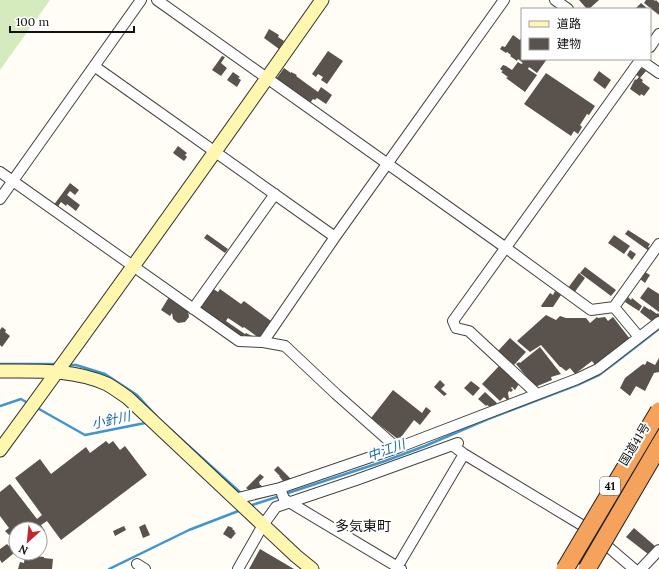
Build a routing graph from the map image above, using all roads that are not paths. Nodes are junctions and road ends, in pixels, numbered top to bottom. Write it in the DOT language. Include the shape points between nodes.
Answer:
graph roads {
  1 [pos="141,0"];
  2 [pos="157,0"];
  3 [pos="322,0"];
  4 [pos="504,0"];
  5 [pos="555,0"];
  6 [pos="567,8"];
  7 [pos="659,34"];
  8 [pos="651,45"];
  9 [pos="639,60"];
  10 [pos="641,60"];
  11 [pos="94,66"];
  12 [pos="659,73"];
  13 [pos="266,78"];
  14 [pos="215,151"];
  15 [pos="387,163"];
  16 [pos="0,172"];
  17 [pos="13,181"];
  18 [pos="275,194"];
  19 [pos="0,198"];
  20 [pos="335,236"];
  21 [pos="659,244"];
  22 [pos="506,248"];
  23 [pos="133,266"];
  24 [pos="614,307"];
  25 [pos="193,309"];
  26 [pos="659,322"];
  27 [pos="639,337"];
  28 [pos="263,342"];
  29 [pos="61,367"];
  30 [pos="0,371"];
  31 [pos="537,394"];
  32 [pos="659,403"];
  33 [pos="659,407"];
  34 [pos="659,411"];
  35 [pos="659,433"];
  36 [pos="659,446"];
  37 [pos="398,448"];
  38 [pos="0,450"];
  39 [pos="464,454"];
  40 [pos="659,456"];
  41 [pos="644,470"];
  42 [pos="280,488"];
  43 [pos="236,500"];
  44 [pos="287,501"];
  45 [pos="263,525"];
  46 [pos="585,527"];
  47 [pos="606,546"];
  48 [pos="659,550"];
  49 [pos="398,568"];
  50 [pos="238,569"];
  51 [pos="312,569"];
  52 [pos="561,569"];
  53 [pos="566,569"];
  54 [pos="574,569"];
  55 [pos="587,569"];
  56 [pos="592,569"];
  57 [pos="634,569"];
  58 [pos="641,569"];
  1 -- 11 [label="street"];
  2 -- 13 [label="street"];
  3 -- 13 [label="street"];
  4 -- 15 [label="street"];
  5 -- 6 [label="street"];
  7 -- 8 [label="street"];
  9 -- 22 [label="street"];
  10 -- 12 [label="street"];
  11 -- 14 [label="street"];
  11 -- 17 [label="street"];
  13 -- 14 [label="street"];
  13 -- 15 [label="street"];
  14 -- 18 [label="street"];
  14 -- 23 [label="street"];
  15 -- 20 [label="street"];
  15 -- 22 [label="street"];
  16 -- 17 [label="street"];
  17 -- 19 [label="street"];
  17 -- 23 [label="street"];
  18 -- 20 [label="street"];
  18 -- 25 [label="street"];
  20 -- 28 [label="street"];
  21 -- 24 [label="street"];
  22 -- 24 [label="street" via="591,310"];
  22 -- 31 [label="street" via="453,321 456,328 468,332"];
  23 -- 25 [label="street"];
  23 -- 29 [label="street"];
  24 -- 27 [label="street"];
  25 -- 28 [label="street" via="239,341"];
  26 -- 27 [label="street"];
  27 -- 31 [label="street" via="598,369"];
  28 -- 37 [label="street" via="284,346"];
  29 -- 30 [label="street"];
  29 -- 38 [label="street"];
  29 -- 43 [label="street" via="108,385 128,398"];
  31 -- 37 [label="street"];
  32 -- 46 [label="highway, 国道41号 / 41"];
  33 -- 54 [label="highway" via="626,464 625,485"];
  34 -- 53 [label="highway, bridge"];
  35 -- 41 [label="highway" via="645,456"];
  36 -- 41 [label="highway, bridge"];
  37 -- 42 [label="street"];
  39 -- 44 [label="street" via="455,444 356,480"];
  39 -- 46 [label="street"];
  39 -- 49 [label="street"];
  40 -- 47 [label="highway, 41"];
  41 -- 55 [label="highway, bridge"];
  42 -- 43 [label="street"];
  42 -- 44 [label="street"];
  43 -- 45 [label="street"];
  44 -- 45 [label="street" via="276,507"];
  44 -- 49 [label="street"];
  45 -- 50 [label="street"];
  45 -- 51 [label="street"];
  46 -- 47 [label="street"];
  46 -- 52 [label="highway, 国道41号 / 41"];
  47 -- 56 [label="highway, 41"];
  47 -- 57 [label="street"];
  48 -- 58 [label="street"];
}
